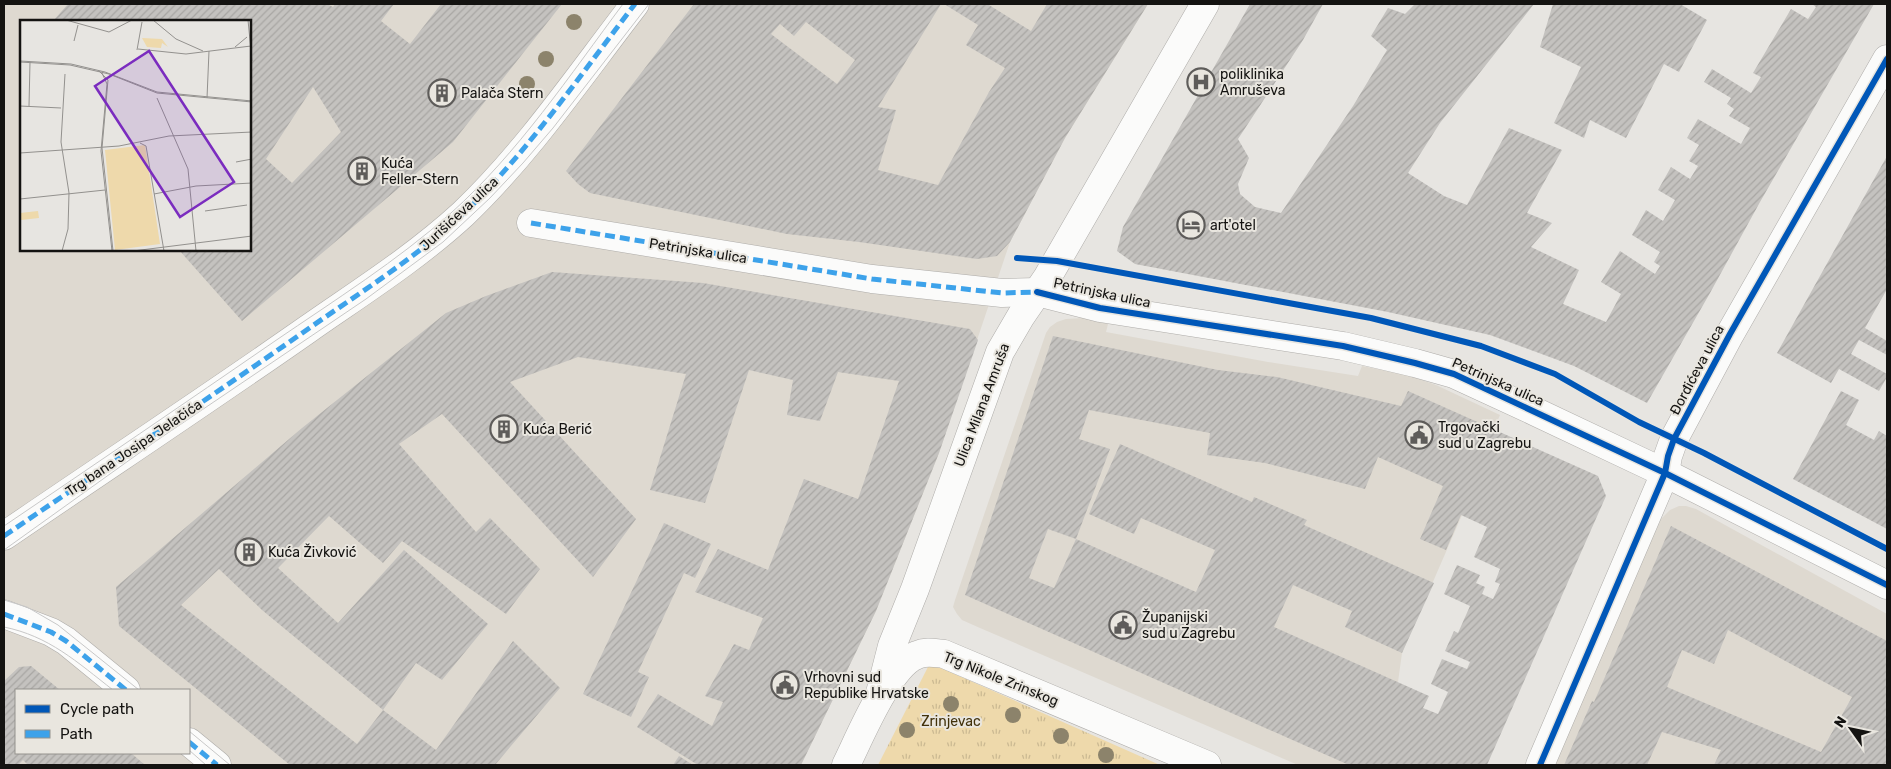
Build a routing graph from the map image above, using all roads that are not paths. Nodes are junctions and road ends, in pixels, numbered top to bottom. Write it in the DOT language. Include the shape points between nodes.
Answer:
graph roads {
  1 [pos="635,4"];
  2 [pos="1205,4"];
  3 [pos="1887,60"];
  4 [pos="531,223"];
  5 [pos="1037,292"];
  6 [pos="264,360"];
  7 [pos="1664,473"];
  8 [pos="4,536"];
  9 [pos="1887,585"];
  10 [pos="4,614"];
  11 [pos="125,689"];
  12 [pos="879,696"];
  13 [pos="190,743"];
  14 [pos="217,765"];
  15 [pos="846,765"];
  16 [pos="1207,765"];
  17 [pos="1540,765"];
  1 -- 6 [label="street, Jurišićeva ulica" via="545,121 484,193 413,257"];
  2 -- 5 [label="street, Ulica Milana Amruša"];
  3 -- 7 [label="street, Đorđićeva ulica" via="1735,325 1674,440"];
  4 -- 5 [label="street, Petrinjska ulica" via="872,279 1002,293"];
  5 -- 7 [label="street, Petrinjska ulica" via="1100,308 1343,346 1454,374"];
  5 -- 12 [label="street, Ulica Milana Amruša" via="1000,352 892,646"];
  6 -- 8 [label="street, Trg bana Josipa Jelačića"];
  7 -- 9 [label="street, Petrinjska ulica"];
  7 -- 17 [label="street, Đorđićeva ulica"];
  10 -- 11 [label="street" via="66,641"];
  12 -- 15 [label="street, Trg Nikole Zrinskog"];
  12 -- 16 [label="street, Trg Nikole Zrinskog" via="915,655 927,652 944,654"];
  13 -- 14 [label="street"];
}
